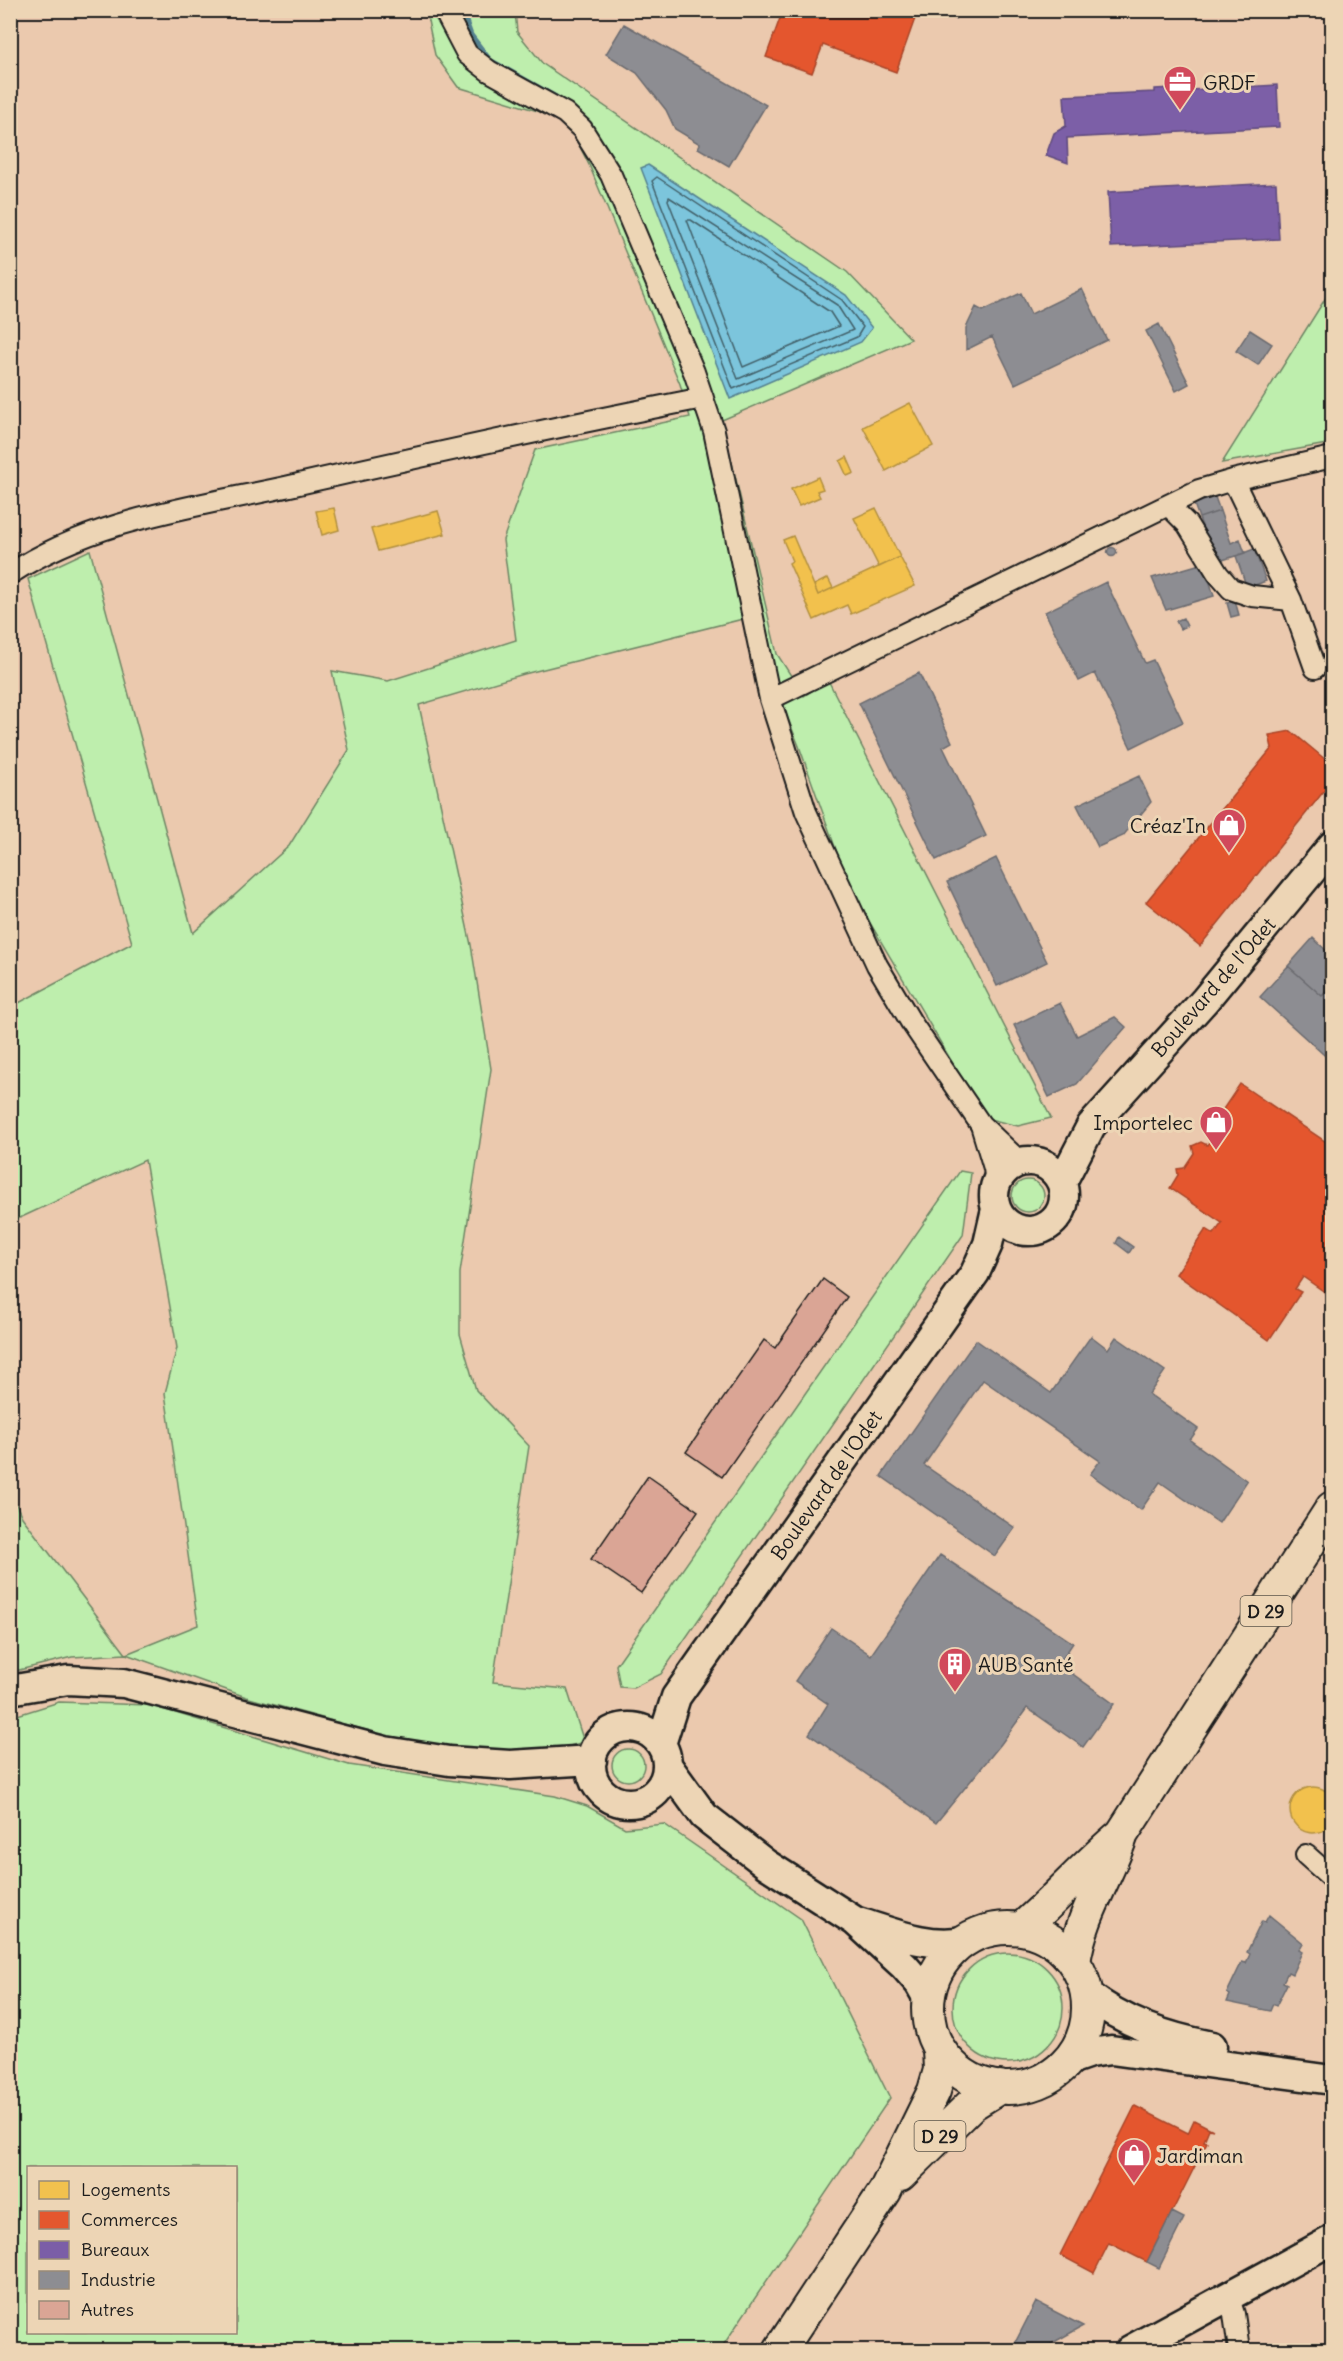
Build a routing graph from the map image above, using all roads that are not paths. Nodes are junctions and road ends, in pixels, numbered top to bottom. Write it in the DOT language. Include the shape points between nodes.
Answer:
graph roads {
  1 [pos="444,10"];
  2 [pos="703,398"];
  3 [pos="1332,457"];
  4 [pos="1233,480"];
  5 [pos="1168,506"];
  6 [pos="10,574"];
  7 [pos="1291,600"];
  8 [pos="1316,668"];
  9 [pos="770,699"];
  10 [pos="1332,846"];
  11 [pos="981,1125"];
  12 [pos="1091,1125"];
  13 [pos="1028,1162"];
  14 [pos="1062,1182"];
  15 [pos="996,1197"];
  16 [pos="1025,1232"];
  17 [pos="975,1273"];
  18 [pos="1332,1508"];
  19 [pos="10,1690"];
  20 [pos="676,1697"];
  21 [pos="630,1727"];
  22 [pos="664,1755"];
  23 [pos="592,1760"];
  24 [pos="643,1800"];
  25 [pos="704,1816"];
  26 [pos="1122,1834"];
  27 [pos="1306,1855"];
  28 [pos="1332,1878"];
  29 [pos="855,1921"];
  30 [pos="1021,1929"];
  31 [pos="963,1941"];
  32 [pos="1074,1963"];
  33 [pos="1087,1994"];
  34 [pos="928,1999"];
  35 [pos="939,2049"];
  36 [pos="1067,2061"];
  37 [pos="1332,2064"];
  38 [pos="1332,2080"];
  39 [pos="1000,2087"];
  40 [pos="885,2191"];
  41 [pos="1332,2240"];
  42 [pos="1228,2295"];
  43 [pos="780,2350"];
  44 [pos="1130,2350"];
  45 [pos="1239,2350"];
  1 -- 2 [label="street" via="467,54 489,71 565,113 598,152"];
  2 -- 6 [label="street" via="128,523 68,542"];
  2 -- 9 [label="street" via="714,431"];
  3 -- 4 [label="street"];
  4 -- 5 [label="street" via="1199,490"];
  4 -- 7 [label="street"];
  5 -- 7 [label="street" via="1187,524 1231,589 1252,597"];
  5 -- 9 [label="street"];
  7 -- 8 [label="street"];
  9 -- 11 [label="street" via="806,812 872,955 906,1014"];
  10 -- 12 [label="street, Boulevard de l'Odet" via="1205,1000"];
  11 -- 13 [label="street"];
  11 -- 15 [label="street" via="994,1168"];
  12 -- 13 [label="street, Boulevard de l'Odet"];
  12 -- 14 [label="street, Boulevard de l'Odet"];
  13 -- 14 [label="street" via="1051,1168"];
  13 -- 15 [label="street, Boulevard de l'Odet" via="1001,1175"];
  14 -- 16 [label="street, Boulevard de l'Odet" via="1065,1200 1058,1217 1043,1229"];
  15 -- 16 [label="street" via="1007,1224"];
  15 -- 17 [label="street, Boulevard de l'Odet" via="988,1244"];
  16 -- 17 [label="street, Boulevard de l'Odet"];
  17 -- 20 [label="street, Boulevard de l'Odet"];
  18 -- 26 [label="main road, D 29"];
  19 -- 23 [label="street" via="68,1680 124,1683 385,1751 510,1765"];
  20 -- 21 [label="street, Boulevard de l'Odet"];
  20 -- 22 [label="street, Boulevard de l'Odet"];
  21 -- 22 [label="street" via="647,1732"];
  21 -- 23 [label="street" via="604,1737"];
  22 -- 24 [label="street" via="661,1786"];
  22 -- 25 [label="street"];
  23 -- 24 [label="street" via="594,1779 606,1795 624,1803"];
  24 -- 25 [label="street"];
  25 -- 29 [label="street" via="766,1864"];
  26 -- 30 [label="main road, D 29"];
  26 -- 32 [label="main road, D 29" via="1110,1869 1084,1919"];
  27 -- 28 [label="street"];
  29 -- 31 [label="street" via="926,1942"];
  29 -- 34 [label="street" via="904,1966"];
  30 -- 31 [label="main road" via="985,1931"];
  30 -- 32 [label="main road" via="1046,1937"];
  31 -- 34 [label="main road" via="939,1966"];
  32 -- 33 [label="main road"];
  33 -- 36 [label="main road" via="1085,2030"];
  33 -- 37 [label="street" via="1115,2015 1181,2040"];
  34 -- 35 [label="main road" via="929,2025"];
  35 -- 39 [label="main road" via="965,2076"];
  35 -- 40 [label="main road, D 29" via="940,2070 934,2091"];
  36 -- 38 [label="street" via="1090,2052 1111,2050"];
  36 -- 39 [label="main road" via="1037,2082"];
  39 -- 40 [label="main road, D 29" via="971,2105"];
  40 -- 43 [label="main road, D 29"];
  41 -- 42 [label="street"];
  42 -- 44 [label="street"];
  42 -- 45 [label="street"];
}
